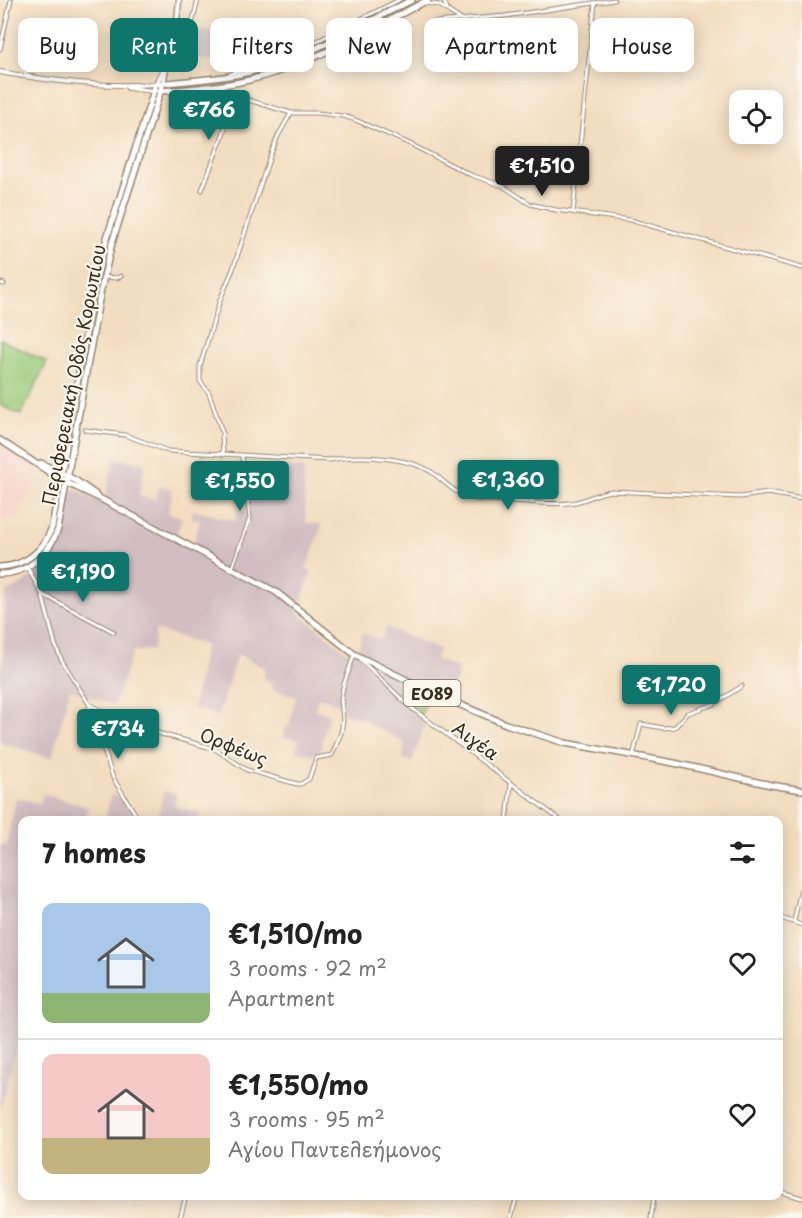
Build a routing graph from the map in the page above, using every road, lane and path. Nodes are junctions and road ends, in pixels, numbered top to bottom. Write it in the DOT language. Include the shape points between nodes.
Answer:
graph roads {
  1 [pos="10,0"];
  2 [pos="179,0"];
  3 [pos="198,0"];
  4 [pos="399,0"];
  5 [pos="412,0"];
  6 [pos="428,0"];
  7 [pos="443,0"];
  8 [pos="614,0"];
  9 [pos="595,2"];
  10 [pos="422,3"];
  11 [pos="448,10"];
  12 [pos="178,18"];
  13 [pos="194,18"];
  14 [pos="459,18"];
  15 [pos="475,18"];
  16 [pos="0,49"];
  17 [pos="0,72"];
  18 [pos="163,72"];
  19 [pos="227,77"];
  20 [pos="160,83"];
  21 [pos="124,87"];
  22 [pos="186,88"];
  23 [pos="161,90"];
  24 [pos="170,90"];
  25 [pos="154,91"];
  26 [pos="232,96"];
  27 [pos="157,104"];
  28 [pos="291,113"];
  29 [pos="202,190"];
  30 [pos="573,212"];
  31 [pos="802,268"];
  32 [pos="121,276"];
  33 [pos="104,277"];
  34 [pos="85,430"];
  35 [pos="0,440"];
  36 [pos="223,455"];
  37 [pos="242,457"];
  38 [pos="31,459"];
  39 [pos="62,473"];
  40 [pos="61,480"];
  41 [pos="68,480"];
  42 [pos="802,499"];
  43 [pos="0,560"];
  44 [pos="13,566"];
  45 [pos="0,567"];
  46 [pos="27,567"];
  47 [pos="232,568"];
  48 [pos="0,574"];
  49 [pos="7,574"];
  50 [pos="0,579"];
  51 [pos="42,594"];
  52 [pos="114,632"];
  53 [pos="354,654"];
  54 [pos="742,686"];
  55 [pos="89,704"];
  56 [pos="633,756"];
  57 [pos="511,783"];
  58 [pos="802,790"];
  59 [pos="137,816"];
  60 [pos="507,816"];
  61 [pos="555,816"];
  62 [pos="801,889"];
  63 [pos="783,918"];
  64 [pos="794,921"];
  65 [pos="802,925"];
  66 [pos="783,1192"];
  67 [pos="802,1198"];
  68 [pos="185,1200"];
  69 [pos="516,1200"];
  70 [pos="653,1200"];
  71 [pos="180,1218"];
  72 [pos="511,1218"];
  73 [pos="651,1218"];
  1 -- 16 [label="street"];
  2 -- 12 [label="main road"];
  3 -- 13 [label="street"];
  4 -- 19 [label="street" via="303,48"];
  5 -- 19 [label="main road" via="293,58"];
  6 -- 10 [label="main road"];
  7 -- 11 [label="street"];
  8 -- 9 [label="street"];
  9 -- 15 [label="street"];
  9 -- 30 [label="street"];
  10 -- 11 [label="street" via="440,4"];
  10 -- 22 [label="main road" via="276,72 240,82"];
  11 -- 14 [label="street"];
  17 -- 21 [label="street"];
  18 -- 20 [label="main road"];
  19 -- 20 [label="main road"];
  20 -- 21 [label="street"];
  20 -- 23 [label="main road, Περιφερειακή Οδός Κορωπίου"];
  20 -- 25 [label="main road, Περιφερειακή Οδός Κορωπίου"];
  21 -- 25 [label="street"];
  22 -- 24 [label="main road"];
  22 -- 26 [label="street" via="188,94 215,90"];
  23 -- 24 [label="main road"];
  23 -- 25 [label="main road"];
  23 -- 27 [label="main road, Περιφερειακή Οδός Κορωπίου"];
  24 -- 27 [label="main road"];
  25 -- 39 [label="main road, Περιφερειακή Οδός Κορωπίου" via="94,288"];
  26 -- 28 [label="street"];
  26 -- 29 [label="street" via="224,132"];
  27 -- 33 [label="main road, Περιφερειακή Οδός Κορωπίου"];
  28 -- 30 [label="street" via="353,119 502,186 530,204"];
  28 -- 36 [label="street" via="270,156 200,366 200,381 209,393 222,432"];
  30 -- 31 [label="street" via="630,220"];
  32 -- 33 [label="street"];
  33 -- 41 [label="main road, Περιφερειακή Οδός Κορωπίου"];
  34 -- 36 [label="street" via="139,438 168,451"];
  35 -- 38 [label="main road, ΕΟ89"];
  36 -- 37 [label="street"];
  37 -- 42 [label="street" via="377,459 412,464 460,494 482,499 578,502 611,491 740,497 768,493"];
  37 -- 47 [label="street" via="250,518"];
  38 -- 39 [label="main road, ΕΟ89"];
  38 -- 40 [label="main road, ΕΟ89"];
  39 -- 40 [label="main road, Περιφερειακή Οδός Κορωπίου"];
  39 -- 41 [label="main road, ΕΟ89"];
  40 -- 41 [label="main road, ΕΟ89"];
  40 -- 44 [label="main road, Περιφερειακή Οδός Κορωπίου" via="47,539 35,554"];
  41 -- 46 [label="main road, Περιφερειακή Οδός Κορωπίου" via="56,536 44,554"];
  41 -- 47 [label="main road, ΕΟ89"];
  43 -- 44 [label="main road"];
  44 -- 45 [label="main road, Περιφερειακή Οδός Κορωπίου"];
  46 -- 49 [label="main road, Περιφερειακή Οδός Κορωπίου"];
  46 -- 51 [label="street"];
  47 -- 53 [label="main road, ΕΟ89" via="291,602"];
  48 -- 49 [label="main road, Περιφερειακή Οδός Κορωπίου"];
  49 -- 50 [label="main road"];
  51 -- 52 [label="street"];
  51 -- 55 [label="street" via="61,659"];
  53 -- 55 [label="street, Ορφέως" via="340,699 341,733 332,755 316,758 309,779 301,784 247,770 215,749 154,732"];
  53 -- 56 [label="main road, ΕΟ89" via="437,695 517,728 565,743"];
  53 -- 57 [label="street, Αιγέα" via="409,706"];
  54 -- 56 [label="street" via="714,704 688,713 675,727 641,724"];
  55 -- 59 [label="street" via="113,778"];
  56 -- 58 [label="main road, ΕΟ89"];
  57 -- 60 [label="street"];
  57 -- 61 [label="street, Αιγέα"];
  62 -- 64 [label="street"];
  63 -- 64 [label="street"];
  64 -- 65 [label="street"];
  66 -- 67 [label="street"];
  68 -- 71 [label="street"];
  69 -- 72 [label="street"];
  70 -- 73 [label="street"];
}
